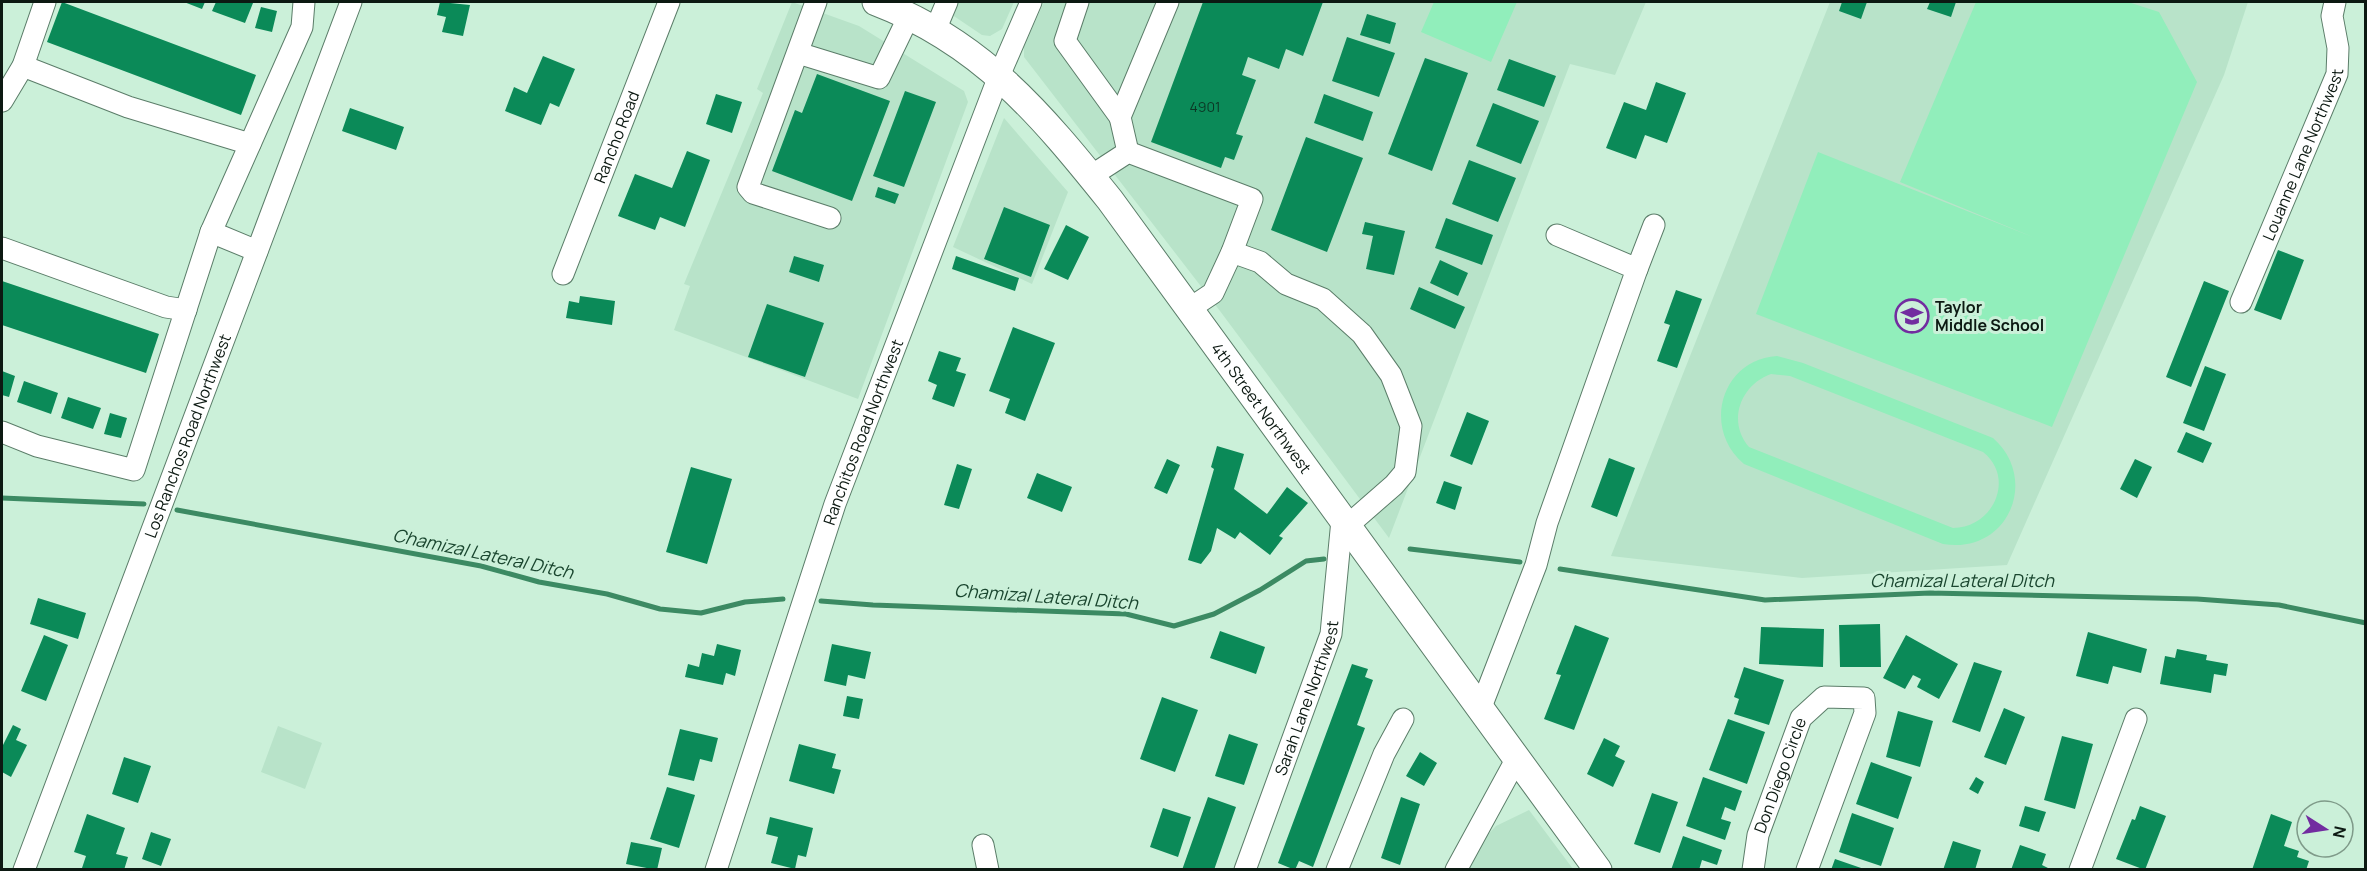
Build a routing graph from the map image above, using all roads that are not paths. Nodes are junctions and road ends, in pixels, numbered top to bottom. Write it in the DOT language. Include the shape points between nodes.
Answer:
graph roads {
  1 [pos="45,2"];
  2 [pos="304,2"];
  3 [pos="351,2"];
  4 [pos="669,2"];
  5 [pos="816,2"];
  6 [pos="876,2"];
  7 [pos="947,2"];
  8 [pos="1031,2"];
  9 [pos="1078,2"];
  10 [pos="1168,2"];
  11 [pos="2335,2"];
  12 [pos="909,16"];
  13 [pos="936,28"];
  14 [pos="798,53"];
  15 [pos="23,66"];
  16 [pos="999,76"];
  17 [pos="2,101"];
  18 [pos="1120,117"];
  19 [pos="250,144"];
  20 [pos="1128,152"];
  21 [pos="1091,176"];
  22 [pos="830,218"];
  23 [pos="1654,225"];
  24 [pos="211,232"];
  25 [pos="1557,235"];
  26 [pos="2,248"];
  27 [pos="257,251"];
  28 [pos="1232,252"];
  29 [pos="1637,269"];
  30 [pos="563,274"];
  31 [pos="2241,302"];
  32 [pos="1189,309"];
  33 [pos="186,310"];
  34 [pos="2,432"];
  35 [pos="1345,523"];
  36 [pos="1481,706"];
  37 [pos="2136,719"];
  38 [pos="1403,720"];
  39 [pos="1517,758"];
  40 [pos="983,845"];
  41 [pos="24,870"];
  42 [pos="716,870"];
  43 [pos="988,870"];
  44 [pos="1245,870"];
  45 [pos="1337,870"];
  46 [pos="1456,870"];
  47 [pos="1598,870"];
  48 [pos="1753,870"];
  49 [pos="1807,870"];
  50 [pos="2080,870"];
  1 -- 15 [label="street"];
  2 -- 19 [label="street" via="302,27"];
  3 -- 27 [label="street, Los Ranchos Road Northwest"];
  4 -- 30 [label="street, Rancho Road"];
  5 -- 14 [label="street"];
  6 -- 12 [label="main road, 4th Street Northwest"];
  7 -- 13 [label="street"];
  8 -- 16 [label="street, Ranchitos Road Northwest"];
  9 -- 18 [label="street" via="1065,41"];
  10 -- 18 [label="street"];
  11 -- 31 [label="street, Louanne Lane Northwest" via="2332,16 2338,48 2337,74"];
  12 -- 13 [label="main road, 4th Street Northwest"];
  12 -- 14 [label="street" via="879,78"];
  13 -- 16 [label="main road, 4th Street Northwest"];
  14 -- 22 [label="street" via="749,191"];
  15 -- 17 [label="street"];
  15 -- 19 [label="street" via="128,107"];
  16 -- 21 [label="main road, 4th Street Northwest"];
  16 -- 42 [label="street, Ranchitos Road Northwest" via="831,515"];
  18 -- 20 [label="street"];
  19 -- 24 [label="street"];
  20 -- 21 [label="street"];
  20 -- 28 [label="street" via="1252,198"];
  21 -- 32 [label="main road, 4th Street Northwest"];
  23 -- 29 [label="street"];
  24 -- 27 [label="street"];
  24 -- 33 [label="street"];
  25 -- 29 [label="street"];
  26 -- 33 [label="street" via="166,307"];
  27 -- 41 [label="street, Los Ranchos Road Northwest"];
  28 -- 32 [label="street" via="1213,293"];
  28 -- 35 [label="street" via="1260,262 1286,284 1323,299 1362,334 1391,375 1411,426 1405,472"];
  29 -- 36 [label="street" via="1547,523 1536,565"];
  32 -- 35 [label="main road, 4th Street Northwest"];
  33 -- 34 [label="street" via="134,470 37,446"];
  35 -- 36 [label="main road, 4th Street Northwest"];
  35 -- 44 [label="street, Sarah Lane Northwest" via="1331,634"];
  36 -- 39 [label="main road, 4th Street Northwest"];
  37 -- 50 [label="street"];
  38 -- 45 [label="street" via="1384,754"];
  39 -- 46 [label="street"];
  39 -- 47 [label="main road, 4th Street Northwest"];
  40 -- 43 [label="street"];
  48 -- 49 [label="street, Don Diego Circle" via="1758,835 1801,718 1824,697 1864,698 1864,713"];
}
